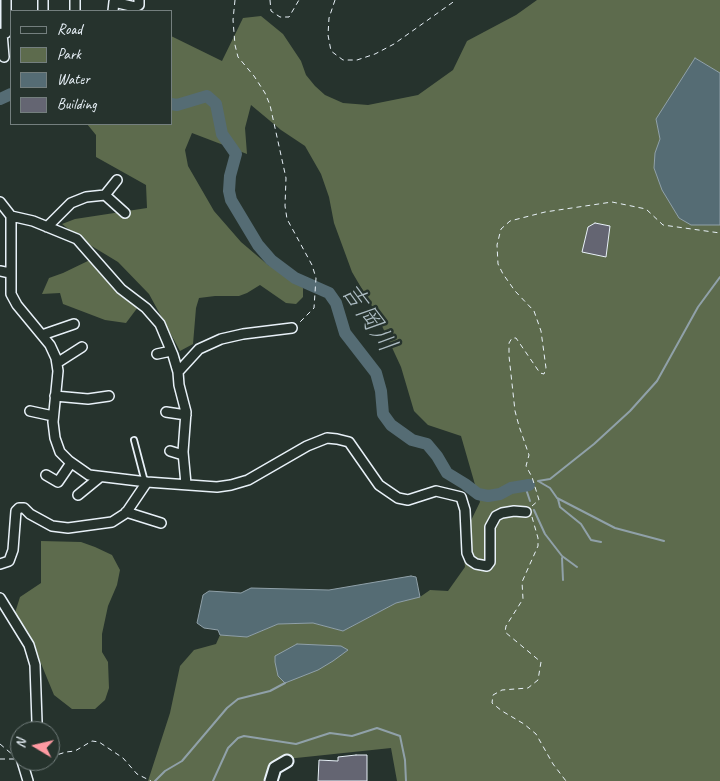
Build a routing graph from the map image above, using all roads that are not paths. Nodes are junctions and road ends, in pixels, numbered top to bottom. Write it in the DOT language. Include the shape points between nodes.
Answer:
graph roads {
  1 [pos="6,0"];
  2 [pos="139,0"];
  3 [pos="113,10"];
  4 [pos="5,33"];
  5 [pos="4,57"];
  6 [pos="117,180"];
  7 [pos="105,195"];
  8 [pos="0,202"];
  9 [pos="125,213"];
  10 [pos="6,214"];
  11 [pos="47,227"];
  12 [pos="0,272"];
  13 [pos="10,273"];
  14 [pos="74,324"];
  15 [pos="292,328"];
  16 [pos="42,335"];
  17 [pos="82,347"];
  18 [pos="171,351"];
  19 [pos="157,354"];
  20 [pos="57,363"];
  21 [pos="178,372"];
  22 [pos="56,396"];
  23 [pos="109,396"];
  24 [pos="30,411"];
  25 [pos="166,412"];
  26 [pos="186,415"];
  27 [pos="53,416"];
  28 [pos="134,440"];
  29 [pos="170,451"];
  30 [pos="183,455"];
  31 [pos="71,463"];
  32 [pos="46,475"];
  33 [pos="100,476"];
  34 [pos="146,482"];
  35 [pos="186,484"];
  36 [pos="78,495"];
  37 [pos="126,512"];
  38 [pos="526,512"];
  39 [pos="161,523"];
  40 [pos="0,564"];
  41 [pos="0,598"];
  42 [pos="37,721"];
  43 [pos="287,761"];
  44 [pos="271,781"];
  1 -- 4 [label="street"];
  2 -- 3 [label="street" via="139,5 134,7 114,2"];
  4 -- 5 [label="street"];
  6 -- 7 [label="street"];
  7 -- 9 [label="street"];
  7 -- 11 [label="street" via="71,203"];
  8 -- 10 [label="street"];
  10 -- 11 [label="street"];
  10 -- 13 [label="street"];
  11 -- 18 [label="street" via="77,240 121,289 146,308 160,324"];
  12 -- 13 [label="street"];
  13 -- 16 [label="street" via="11,294"];
  14 -- 16 [label="street"];
  15 -- 21 [label="street" via="221,339 199,349"];
  16 -- 20 [label="street"];
  17 -- 20 [label="street"];
  18 -- 19 [label="street"];
  18 -- 21 [label="street"];
  20 -- 22 [label="street"];
  21 -- 26 [label="street"];
  22 -- 23 [label="street" via="88,400"];
  22 -- 27 [label="street"];
  24 -- 27 [label="street"];
  25 -- 26 [label="street"];
  26 -- 30 [label="street"];
  27 -- 31 [label="street" via="60,452"];
  28 -- 34 [label="lane"];
  29 -- 30 [label="street"];
  30 -- 35 [label="street"];
  31 -- 32 [label="street" via="58,482"];
  31 -- 33 [label="street" via="89,475"];
  33 -- 34 [label="street"];
  33 -- 36 [label="street"];
  34 -- 35 [label="street"];
  34 -- 37 [label="street"];
  35 -- 38 [label="street" via="231,486 328,438 349,442 379,485 398,498 408,500 436,491 462,498 467,553 476,564 487,566 490,562 490,527 496,516 514,511"];
  37 -- 39 [label="street"];
  37 -- 40 [label="street" via="112,522 68,528 52,526 24,508 18,508 13,550 9,561"];
  41 -- 42 [label="street" via="29,645 36,665"];
  43 -- 44 [label="street" via="274,768"];
}
